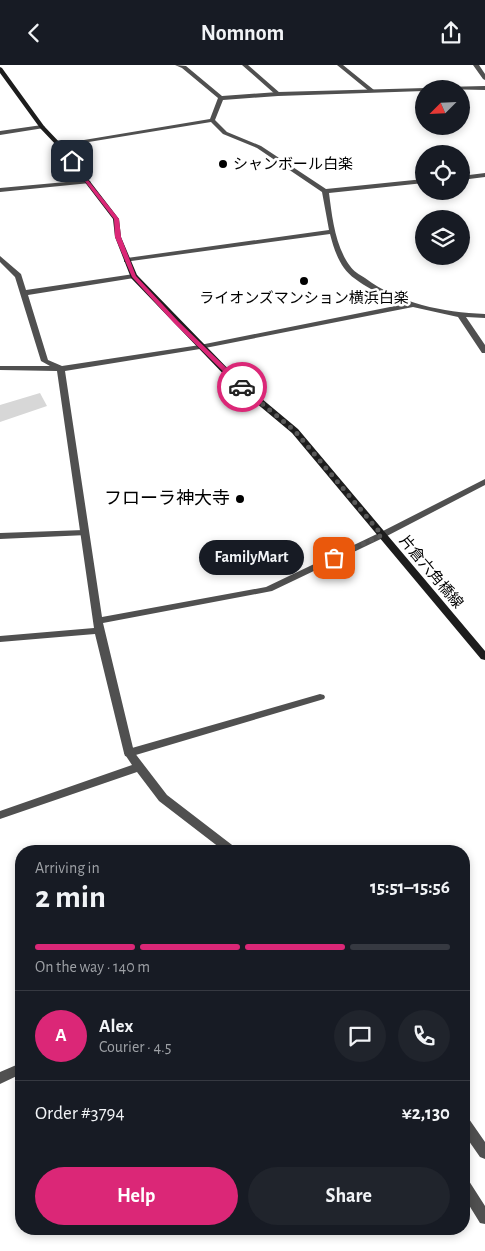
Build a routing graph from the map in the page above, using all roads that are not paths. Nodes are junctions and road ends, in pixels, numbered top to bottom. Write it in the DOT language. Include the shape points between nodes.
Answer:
graph roads {
  1 [pos="178,65"];
  2 [pos="245,65"];
  3 [pos="340,65"];
  4 [pos="476,65"];
  5 [pos="0,69"];
  6 [pos="485,78"];
  7 [pos="470,88"];
  8 [pos="485,88"];
  9 [pos="415,89"];
  10 [pos="372,91"];
  11 [pos="278,94"];
  12 [pos="221,98"];
  13 [pos="212,120"];
  14 [pos="42,127"];
  15 [pos="0,133"];
  16 [pos="60,146"];
  17 [pos="485,175"];
  18 [pos="470,177"];
  19 [pos="88,182"];
  20 [pos="415,182"];
  21 [pos="0,189"];
  22 [pos="324,191"];
  23 [pos="332,232"];
  24 [pos="0,259"];
  25 [pos="127,260"];
  26 [pos="134,276"];
  27 [pos="24,293"];
  28 [pos="416,304"];
  29 [pos="461,315"];
  30 [pos="485,316"];
  31 [pos="200,347"];
  32 [pos="485,351"];
  33 [pos="0,368"];
  34 [pos="61,369"];
  35 [pos="485,482"];
  36 [pos="84,533"];
  37 [pos="382,535"];
  38 [pos="0,536"];
  39 [pos="99,626"];
  40 [pos="0,639"];
  41 [pos="485,657"];
  42 [pos="320,697"];
  43 [pos="129,753"];
  44 [pos="139,767"];
  45 [pos="0,815"];
  46 [pos="224,845"];
  47 [pos="15,1071"];
  48 [pos="0,1079"];
  49 [pos="470,1129"];
  50 [pos="480,1138"];
  51 [pos="485,1153"];
  52 [pos="470,1194"];
  53 [pos="485,1218"];
  1 -- 12 [label="street"];
  2 -- 11 [label="street"];
  3 -- 10 [label="street"];
  4 -- 6 [label="street"];
  5 -- 14 [label="street, 片倉六角橋線"];
  7 -- 8 [label="street"];
  9 -- 10 [label="street"];
  10 -- 11 [label="street"];
  11 -- 12 [label="street"];
  12 -- 13 [label="street"];
  13 -- 16 [label="street"];
  13 -- 22 [label="street" via="225,133 259,147"];
  14 -- 15 [label="street"];
  14 -- 16 [label="street, 片倉六角橋線"];
  16 -- 19 [label="street, 片倉六角橋線"];
  17 -- 18 [label="street"];
  19 -- 21 [label="street"];
  19 -- 25 [label="street, 片倉六角橋線" via="116,219 118,237"];
  20 -- 22 [label="street"];
  22 -- 23 [label="street"];
  23 -- 25 [label="street"];
  23 -- 28 [label="street" via="345,266 369,286"];
  24 -- 27 [label="street" via="18,276"];
  25 -- 26 [label="street, 片倉六角橋線"];
  26 -- 27 [label="street"];
  26 -- 31 [label="street, 片倉六角橋線"];
  27 -- 34 [label="street" via="46,361"];
  28 -- 29 [label="street"];
  28 -- 31 [label="street"];
  29 -- 30 [label="street"];
  29 -- 32 [label="street"];
  31 -- 34 [label="street"];
  31 -- 37 [label="street, 片倉六角橋線" via="295,431"];
  33 -- 34 [label="street"];
  34 -- 36 [label="street"];
  35 -- 37 [label="street"];
  36 -- 38 [label="street"];
  36 -- 39 [label="street"];
  37 -- 39 [label="street" via="269,589"];
  37 -- 41 [label="street, 片倉六角橋線"];
  39 -- 40 [label="street"];
  39 -- 43 [label="street"];
  42 -- 43 [label="street"];
  43 -- 44 [label="street"];
  44 -- 45 [label="street"];
  44 -- 46 [label="street" via="163,798"];
  47 -- 48 [label="street"];
  49 -- 50 [label="street"];
  50 -- 51 [label="street"];
  52 -- 53 [label="street"];
}
